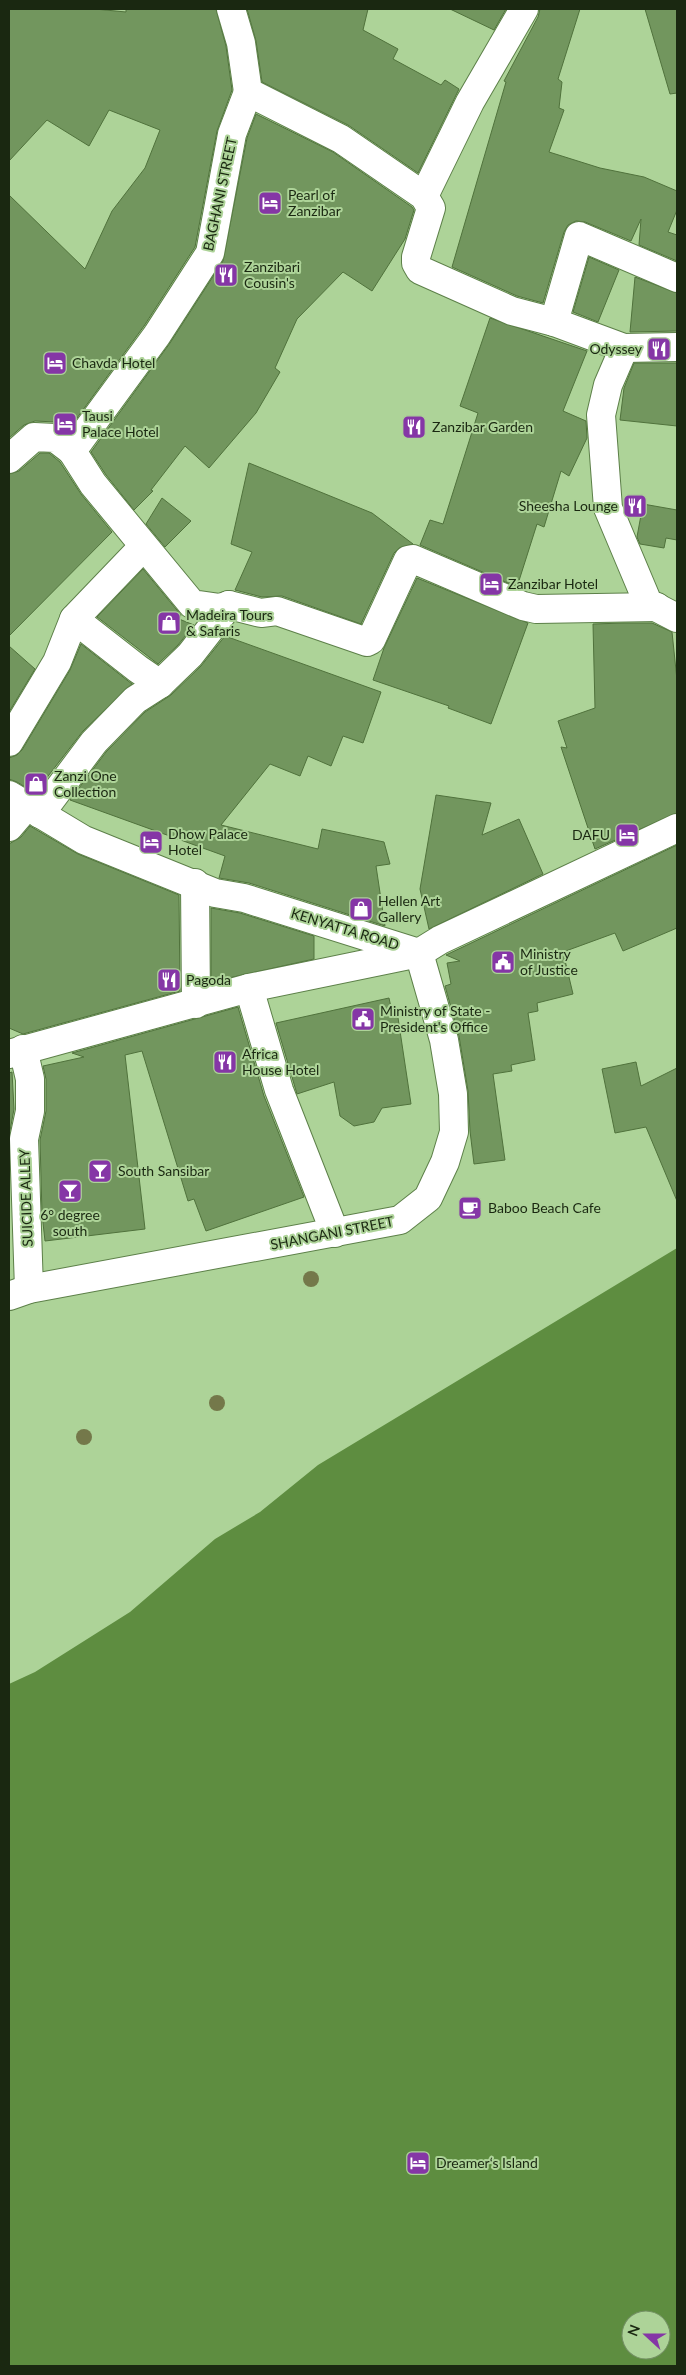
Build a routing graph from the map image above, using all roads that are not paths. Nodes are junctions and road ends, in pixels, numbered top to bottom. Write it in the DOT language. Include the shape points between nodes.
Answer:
graph roads {
  1 [pos="231,9"];
  2 [pos="524,9"];
  3 [pos="248,92"];
  4 [pos="424,196"];
  5 [pos="677,278"];
  6 [pos="554,322"];
  7 [pos="677,347"];
  8 [pos="624,348"];
  9 [pos="72,451"];
  10 [pos="9,459"];
  11 [pos="143,547"];
  12 [pos="230,605"];
  13 [pos="667,613"];
  14 [pos="74,619"];
  15 [pos="160,684"];
  16 [pos="9,742"];
  17 [pos="25,805"];
  18 [pos="9,827"];
  19 [pos="677,828"];
  20 [pos="195,883"];
  21 [pos="419,952"];
  22 [pos="249,988"];
  23 [pos="196,1004"];
  24 [pos="16,1052"];
  25 [pos="335,1233"];
  26 [pos="19,1292"];
  1 -- 3 [label="street, BAGHANI STREET" via="241,42"];
  2 -- 4 [label="street" via="470,102"];
  3 -- 4 [label="street" via="341,139"];
  3 -- 9 [label="street, BAGHANI STREET" via="232,134 210,252 157,335"];
  4 -- 6 [label="street" via="431,208 416,257 420,270 512,310"];
  5 -- 6 [label="street" via="579,236"];
  6 -- 8 [label="street"];
  7 -- 8 [label="street"];
  8 -- 13 [label="street" via="608,385 601,415 608,508 648,602"];
  9 -- 10 [label="street" via="55,438 34,437"];
  9 -- 11 [label="street" via="93,484"];
  11 -- 12 [label="street" via="192,604 220,608"];
  11 -- 14 [label="street"];
  12 -- 13 [label="street" via="261,613 277,611 368,642 408,560 413,558 536,609"];
  12 -- 15 [label="street" via="190,655"];
  14 -- 15 [label="street"];
  14 -- 16 [label="street" via="57,662"];
  15 -- 17 [label="street" via="135,700"];
  17 -- 18 [label="street"];
  17 -- 20 [label="street, KENYATTA ROAD" via="84,840"];
  19 -- 21 [label="street"];
  20 -- 21 [label="street, KENYATTA ROAD" via="214,892 244,898"];
  20 -- 23 [label="street"];
  21 -- 22 [label="street"];
  21 -- 25 [label="street, SHANGANI STREET" via="444,1040 454,1094 454,1132 445,1162 428,1198 400,1220"];
  22 -- 23 [label="street"];
  22 -- 25 [label="street" via="279,1090"];
  23 -- 24 [label="street"];
  24 -- 26 [label="street, SUICIDE ALLEY" via="30,1079 30,1110 24,1140"];
  25 -- 26 [label="street, SHANGANI STREET"];
}
